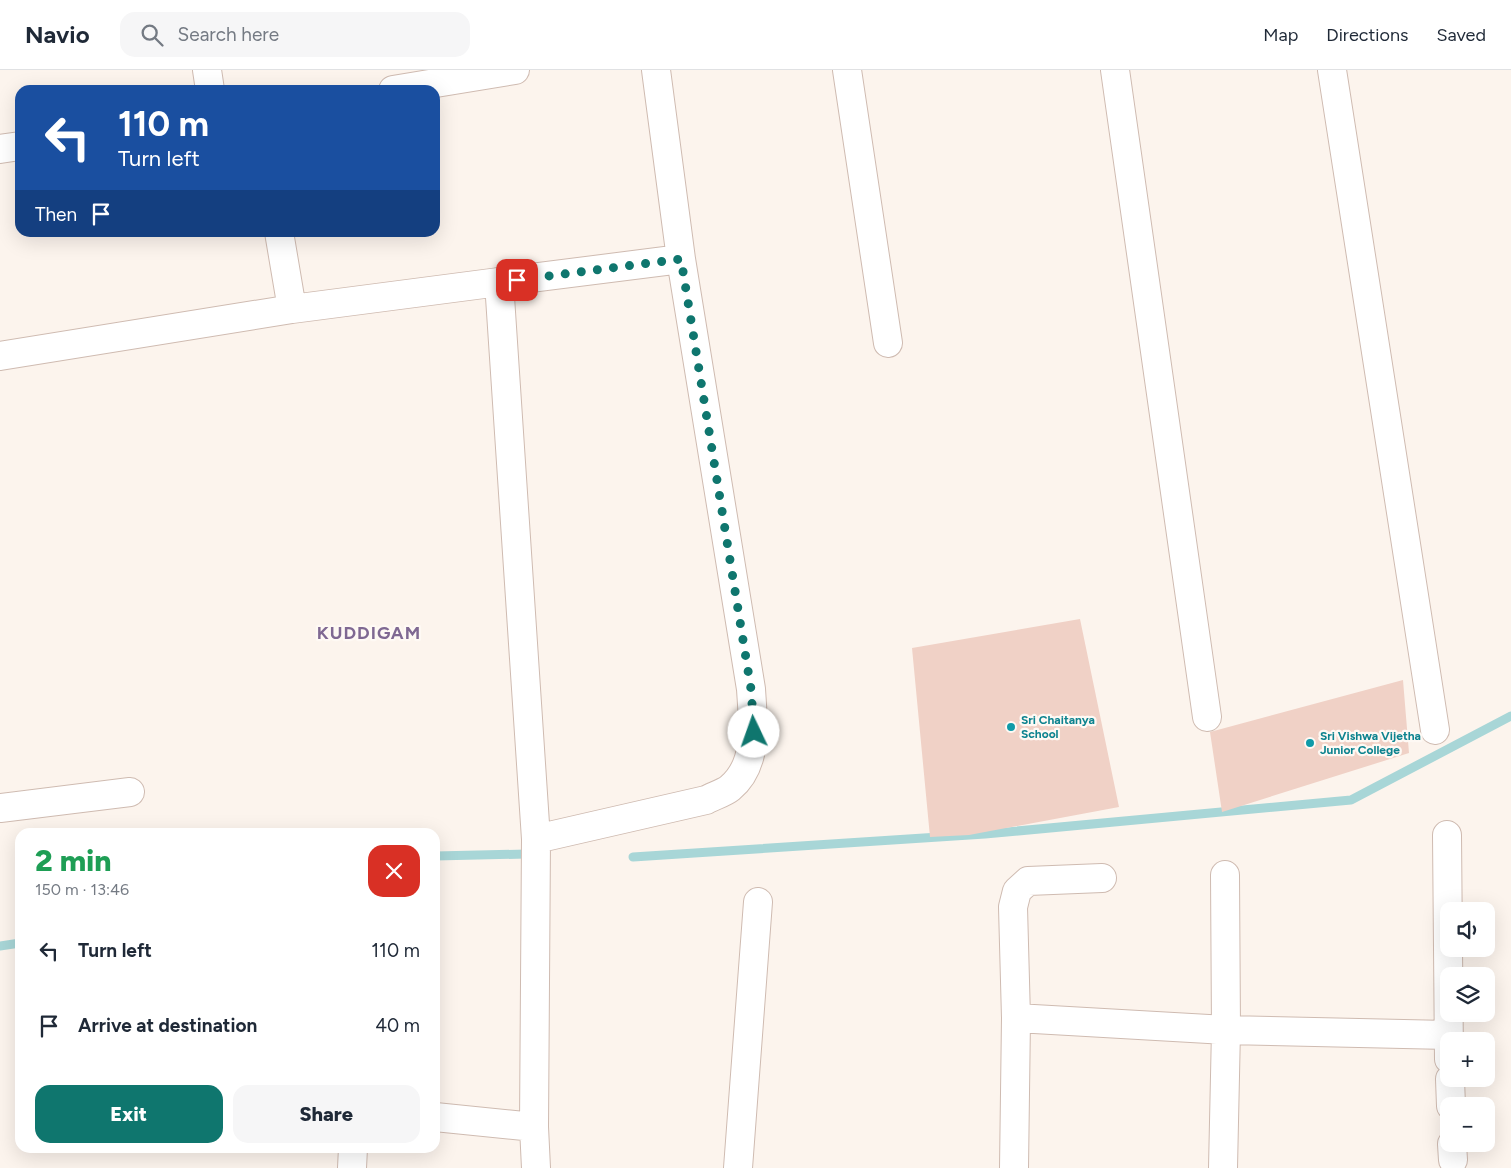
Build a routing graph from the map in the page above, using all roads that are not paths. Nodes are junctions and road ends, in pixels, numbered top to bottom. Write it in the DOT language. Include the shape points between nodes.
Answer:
graph roads {
  1 [pos="207,70"];
  2 [pos="515,70"];
  3 [pos="656,70"];
  4 [pos="847,70"];
  5 [pos="1115,70"];
  6 [pos="1332,70"];
  7 [pos="409,82"];
  8 [pos="209,85"];
  9 [pos="280,237"];
  10 [pos="681,259"];
  11 [pos="499,282"];
  12 [pos="292,309"];
  13 [pos="888,343"];
  14 [pos="0,356"];
  15 [pos="1207,718"];
  16 [pos="1435,730"];
  17 [pos="130,792"];
  18 [pos="0,808"];
  19 [pos="1447,835"];
  20 [pos="536,838"];
  21 [pos="1225,875"];
  22 [pos="1102,878"];
  23 [pos="758,902"];
  24 [pos="1016,1018"];
  25 [pos="1226,1030"];
  26 [pos="1448,1032"];
  27 [pos="1440,1046"];
  28 [pos="440,1118"];
  29 [pos="534,1127"];
  30 [pos="353,1153"];
  31 [pos="352,1168"];
  32 [pos="536,1168"];
  33 [pos="738,1168"];
  34 [pos="1014,1168"];
  35 [pos="1222,1168"];
  1 -- 8 [label="street"];
  2 -- 7 [label="street"];
  3 -- 10 [label="street"];
  4 -- 13 [label="street"];
  5 -- 15 [label="street"];
  6 -- 16 [label="street"];
  9 -- 12 [label="street"];
  10 -- 11 [label="street"];
  10 -- 20 [label="street" via="751,689 754,732 747,768 730,789 706,800"];
  11 -- 12 [label="street"];
  11 -- 20 [label="street"];
  12 -- 14 [label="street"];
  17 -- 18 [label="street"];
  19 -- 26 [label="street"];
  20 -- 29 [label="street"];
  21 -- 25 [label="street"];
  22 -- 24 [label="street" via="1028,881 1017,891 1013,908"];
  23 -- 33 [label="street"];
  24 -- 25 [label="street"];
  24 -- 34 [label="street"];
  25 -- 27 [label="street"];
  25 -- 35 [label="street"];
  28 -- 29 [label="street"];
  29 -- 32 [label="street"];
  30 -- 31 [label="street"];
}
